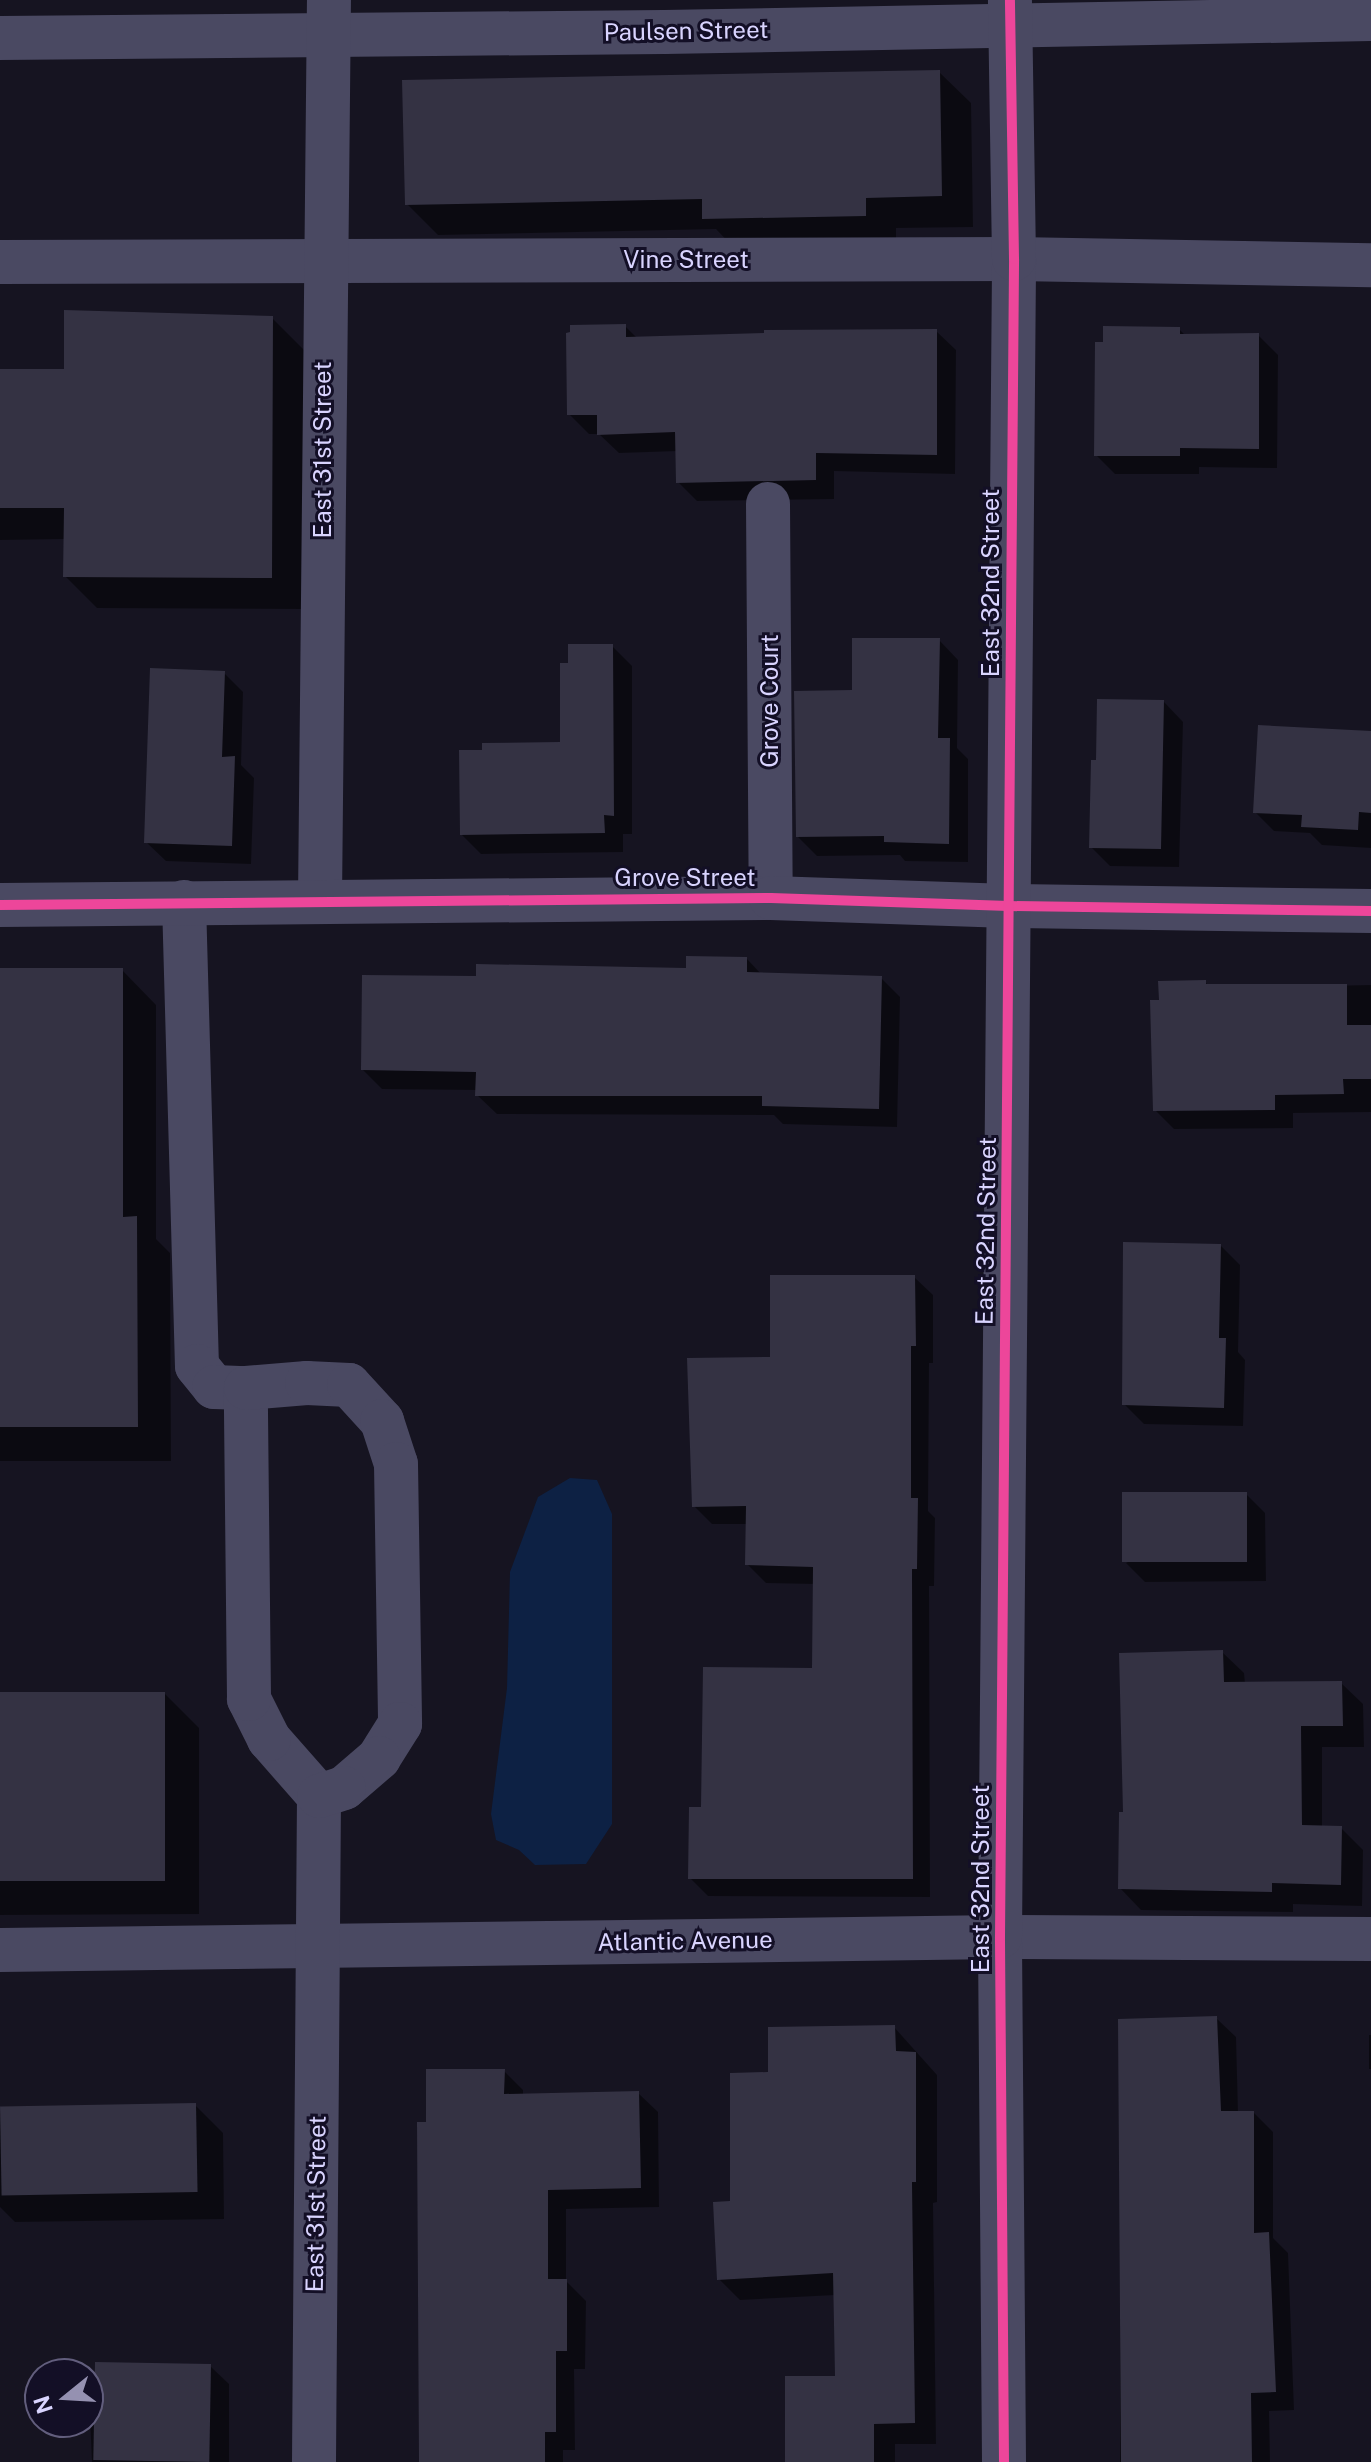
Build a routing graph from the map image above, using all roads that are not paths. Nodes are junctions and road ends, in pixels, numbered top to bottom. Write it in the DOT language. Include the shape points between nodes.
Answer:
graph roads {
  1 [pos="1010,13"];
  2 [pos="328,16"];
  3 [pos="664,16"];
  4 [pos="1371,19"];
  5 [pos="0,38"];
  6 [pos="1014,259"];
  7 [pos="0,262"];
  8 [pos="325,262"];
  9 [pos="1371,265"];
  10 [pos="768,504"];
  11 [pos="771,898"];
  12 [pos="320,900"];
  13 [pos="184,902"];
  14 [pos="0,905"];
  15 [pos="1009,906"];
  16 [pos="1371,911"];
  17 [pos="246,1388"];
  18 [pos="319,1796"];
  19 [pos="1000,1937"];
  20 [pos="1371,1939"];
  21 [pos="319,1946"];
  22 [pos="0,1950"];
  23 [pos="314,2462"];
  24 [pos="1004,2462"];
  1 -- 3 [label="street, Paulsen Street"];
  1 -- 4 [label="street, Paulsen Street"];
  1 -- 6 [label="street, East 32nd Street"];
  2 -- 3 [label="street, Paulsen Street"];
  2 -- 5 [label="street, Paulsen Street"];
  2 -- 8 [label="street, East 31st Street"];
  6 -- 8 [label="street, Vine Street"];
  6 -- 9 [label="street, Vine Street"];
  6 -- 15 [label="street, East 32nd Street"];
  7 -- 8 [label="street, Vine Street"];
  8 -- 12 [label="street, East 31st Street"];
  10 -- 11 [label="street, Grove Court"];
  11 -- 12 [label="street, Grove Street"];
  11 -- 15 [label="street, Grove Street"];
  12 -- 13 [label="street, Grove Street"];
  13 -- 14 [label="street, Grove Street"];
  13 -- 17 [label="street" via="197,1366 214,1387"];
  15 -- 16 [label="street, Grove Street"];
  15 -- 19 [label="street, East 32nd Street"];
  17 -- 18 [label="street" via="249,1699 269,1739"];
  17 -- 18 [label="street" via="349,1385 382,1421 396,1464 400,1724 379,1758 344,1788"];
  18 -- 21 [label="street, East 31st Street"];
  19 -- 20 [label="street, Atlantic Avenue"];
  19 -- 21 [label="street, Atlantic Avenue"];
  19 -- 24 [label="street, East 32nd Street"];
  21 -- 22 [label="street, Atlantic Avenue"];
  21 -- 23 [label="street, East 31st Street"];
}
